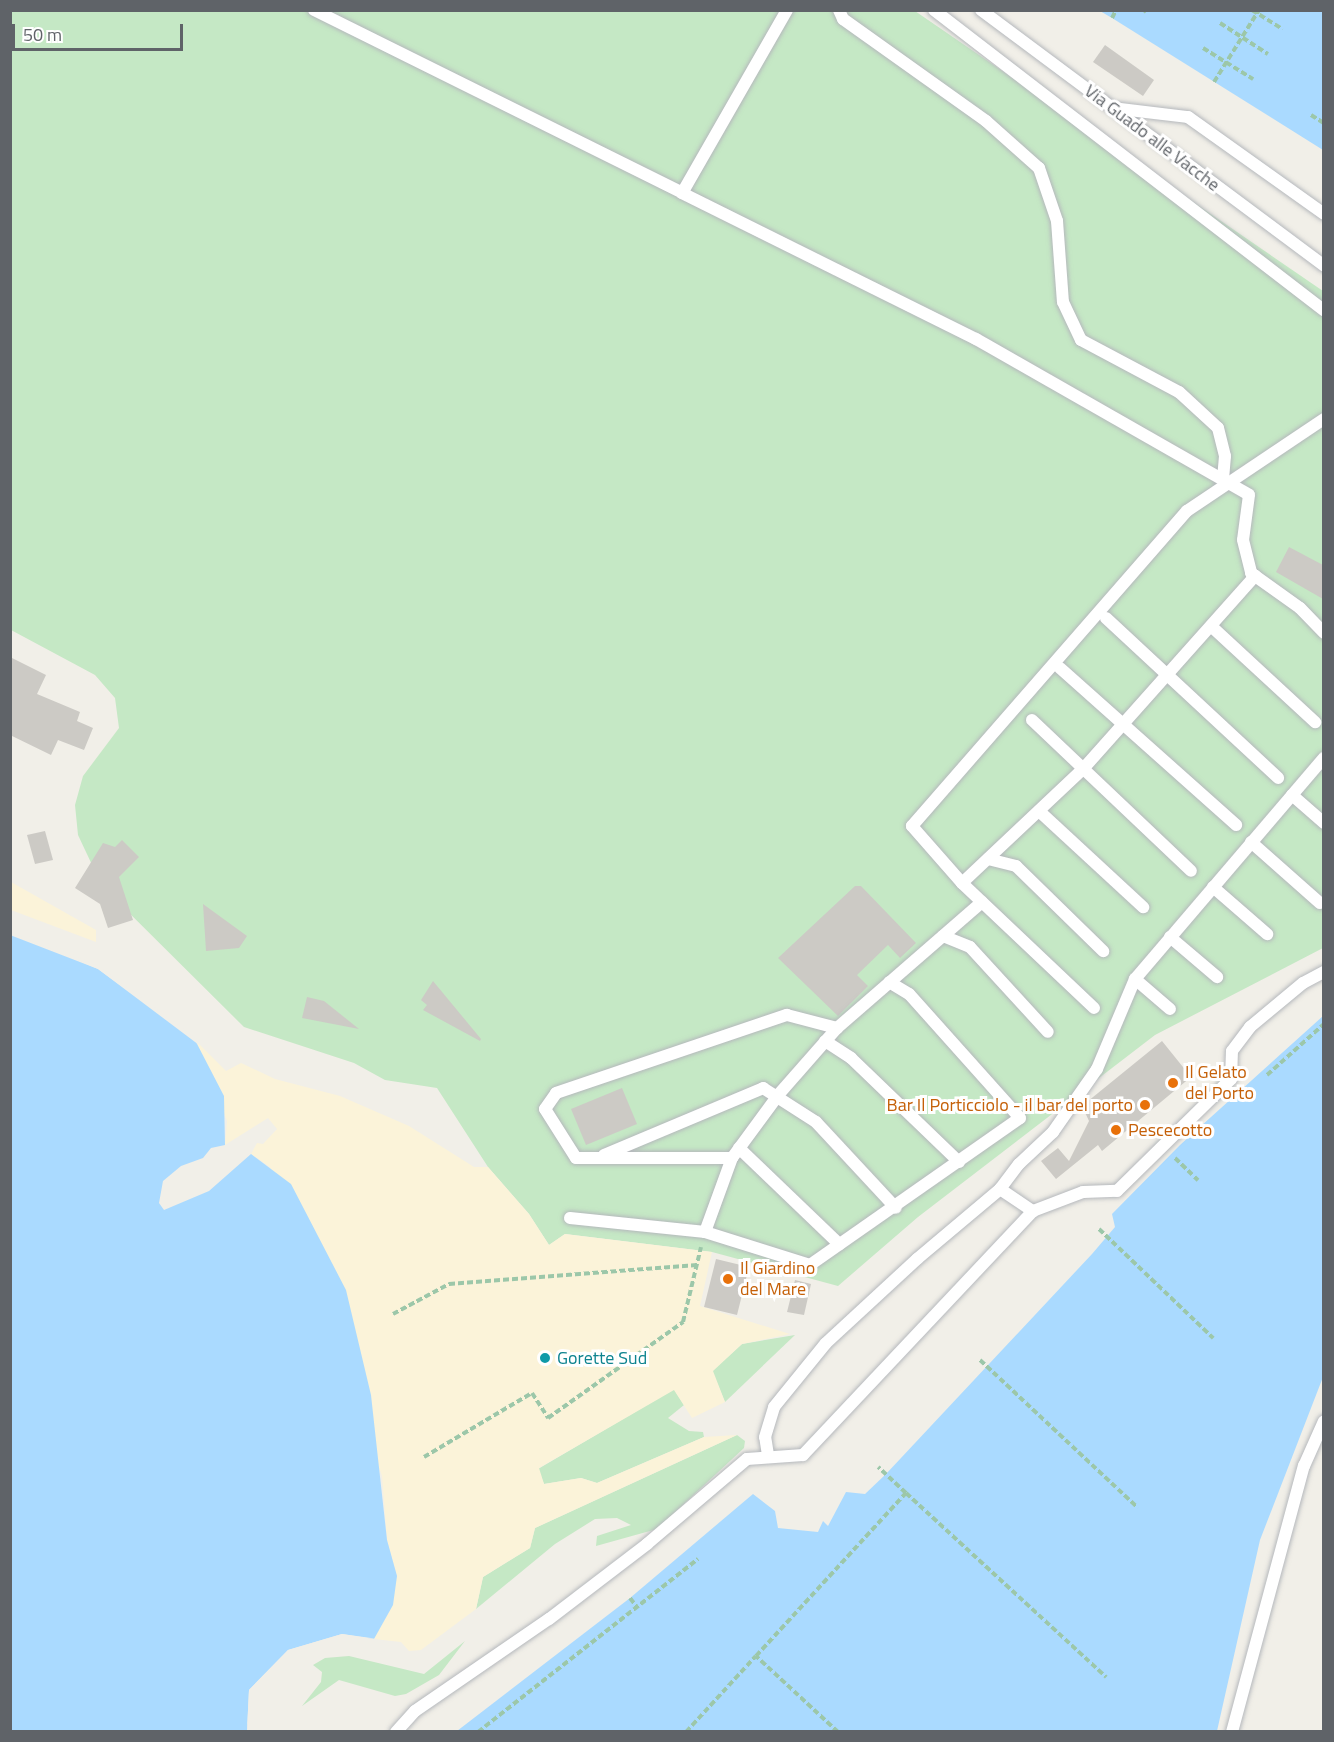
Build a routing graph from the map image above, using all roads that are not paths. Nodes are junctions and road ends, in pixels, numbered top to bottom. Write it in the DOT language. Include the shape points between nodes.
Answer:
graph roads {
  1 [pos="314,10"];
  2 [pos="787,10"];
  3 [pos="839,10"];
  4 [pos="934,10"];
  5 [pos="981,10"];
  6 [pos="1111,108"];
  7 [pos="682,193"];
  8 [pos="1323,214"];
  9 [pos="1323,266"];
  10 [pos="1323,310"];
  11 [pos="1323,419"];
  12 [pos="1226,480"];
  13 [pos="1255,576"];
  14 [pos="1106,618"];
  15 [pos="1211,626"];
  16 [pos="1323,633"];
  17 [pos="1060,668"];
  18 [pos="1166,676"];
  19 [pos="1032,720"];
  20 [pos="1315,722"];
  21 [pos="1124,723"];
  22 [pos="1323,758"];
  23 [pos="1083,769"];
  24 [pos="1278,778"];
  25 [pos="1292,795"];
  26 [pos="1039,811"];
  27 [pos="1323,823"];
  28 [pos="1236,825"];
  29 [pos="1251,842"];
  30 [pos="988,859"];
  31 [pos="1191,871"];
  32 [pos="963,883"];
  33 [pos="1213,887"];
  34 [pos="982,902"];
  35 [pos="1320,903"];
  36 [pos="1143,907"];
  37 [pos="1267,934"];
  38 [pos="943,936"];
  39 [pos="1170,937"];
  40 [pos="1103,951"];
  41 [pos="1323,972"];
  42 [pos="1217,977"];
  43 [pos="1135,979"];
  44 [pos="890,982"];
  45 [pos="1094,1008"];
  46 [pos="1170,1009"];
  47 [pos="837,1028"];
  48 [pos="1048,1032"];
  49 [pos="825,1041"];
  50 [pos="779,1094"];
  51 [pos="736,1153"];
  52 [pos="598,1158"];
  53 [pos="959,1162"];
  54 [pos="1000,1190"];
  55 [pos="896,1208"];
  56 [pos="1033,1211"];
  57 [pos="570,1218"];
  58 [pos="705,1232"];
  59 [pos="839,1244"];
  60 [pos="1323,1421"];
  61 [pos="768,1455"];
  62 [pos="396,1731"];
  63 [pos="1232,1731"];
  1 -- 7 [label="lane"];
  2 -- 7 [label="lane"];
  3 -- 12 [label="lane" via="843,19 986,121 1039,168 1056,221 1063,302 1081,340 1179,392 1218,428"];
  4 -- 10 [label="lane"];
  5 -- 6 [label="lane, Via Guado alle Vacche"];
  6 -- 8 [label="lane" via="1188,117"];
  6 -- 9 [label="lane, Via Guado alle Vacche"];
  7 -- 12 [label="lane" via="976,339"];
  11 -- 12 [label="lane"];
  12 -- 13 [label="lane" via="1250,495 1243,540"];
  12 -- 32 [label="lane" via="1187,511 912,826"];
  13 -- 15 [label="lane"];
  13 -- 16 [label="lane" via="1300,608"];
  14 -- 18 [label="lane"];
  15 -- 18 [label="lane"];
  15 -- 20 [label="lane"];
  17 -- 21 [label="lane"];
  18 -- 21 [label="lane"];
  18 -- 24 [label="lane"];
  19 -- 23 [label="lane"];
  21 -- 23 [label="lane"];
  21 -- 28 [label="lane"];
  22 -- 25 [label="lane"];
  23 -- 26 [label="lane"];
  23 -- 31 [label="lane"];
  25 -- 27 [label="lane"];
  25 -- 29 [label="lane"];
  26 -- 30 [label="lane"];
  26 -- 36 [label="lane"];
  29 -- 33 [label="lane"];
  29 -- 35 [label="lane"];
  30 -- 32 [label="lane"];
  30 -- 40 [label="lane" via="1016,866"];
  32 -- 34 [label="lane"];
  33 -- 37 [label="lane"];
  33 -- 39 [label="lane"];
  34 -- 38 [label="lane"];
  34 -- 45 [label="lane"];
  38 -- 44 [label="lane"];
  38 -- 48 [label="lane" via="970,947"];
  39 -- 42 [label="lane"];
  39 -- 43 [label="lane"];
  41 -- 56 [label="lane" via="1250,1027 1232,1051 1231,1079 1117,1191 1083,1192"];
  43 -- 46 [label="lane"];
  43 -- 54 [label="lane" via="1097,1069 1053,1132 1018,1164"];
  44 -- 47 [label="lane"];
  44 -- 53 [label="lane" via="909,994 1020,1118"];
  47 -- 49 [label="lane"];
  47 -- 52 [label="lane" via="787,1015 556,1093 545,1108 576,1158"];
  49 -- 50 [label="lane"];
  49 -- 53 [label="lane" via="851,1058"];
  50 -- 51 [label="lane"];
  50 -- 52 [label="lane" via="763,1088"];
  50 -- 55 [label="lane" via="816,1122"];
  51 -- 52 [label="lane"];
  51 -- 58 [label="lane"];
  51 -- 59 [label="lane"];
  53 -- 55 [label="lane"];
  54 -- 56 [label="lane"];
  54 -- 61 [label="lane" via="826,1343 774,1407 765,1437"];
  55 -- 59 [label="lane"];
  56 -- 61 [label="lane" via="803,1455 784,1459"];
  57 -- 58 [label="lane"];
  58 -- 59 [label="lane" via="810,1265"];
  60 -- 63 [label="lane" via="1304,1466"];
  61 -- 62 [label="lane" via="747,1459 630,1557 415,1711"];
}
